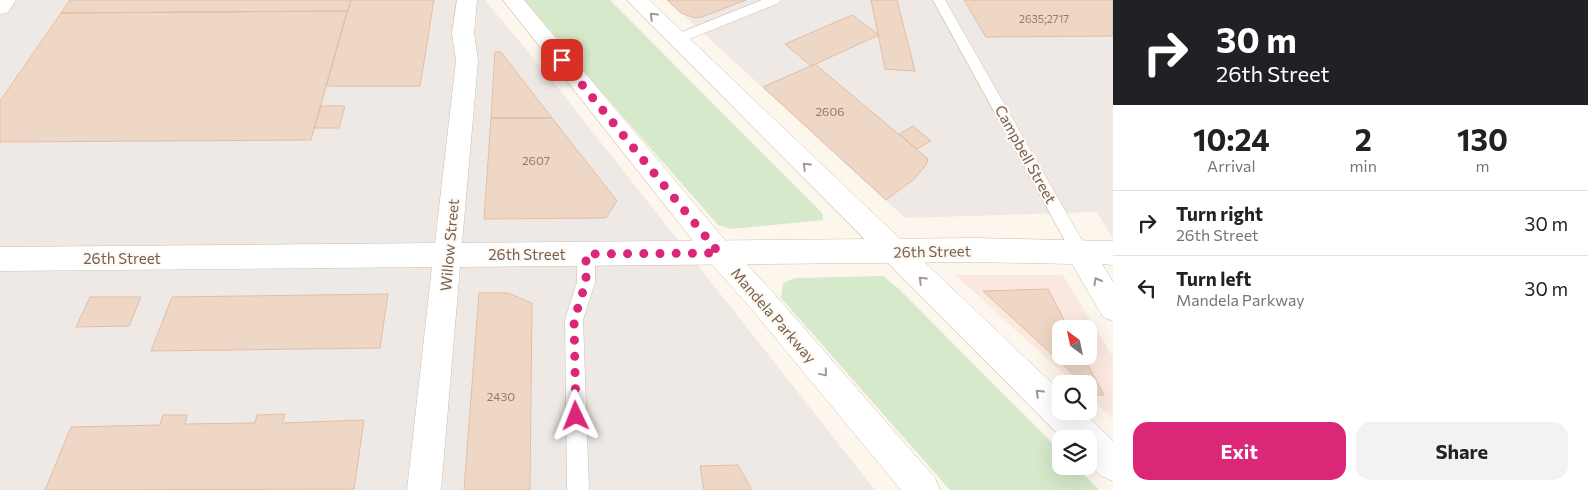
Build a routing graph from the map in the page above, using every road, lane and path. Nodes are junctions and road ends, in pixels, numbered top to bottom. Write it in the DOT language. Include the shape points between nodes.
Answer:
graph roads {
  1 [pos="6,0"];
  2 [pos="467,0"];
  3 [pos="512,0"];
  4 [pos="637,0"];
  5 [pos="774,0"];
  6 [pos="939,0"];
  7 [pos="0,8"];
  8 [pos="676,39"];
  9 [pos="893,251"];
  10 [pos="719,253"];
  11 [pos="1113,253"];
  12 [pos="448,254"];
  13 [pos="586,254"];
  14 [pos="1082,254"];
  15 [pos="0,259"];
  16 [pos="1113,308"];
  17 [pos="1078,430"];
  18 [pos="1097,449"];
  19 [pos="1113,464"];
  20 [pos="424,490"];
  21 [pos="578,490"];
  22 [pos="923,490"];
  1 -- 7 [label="street"];
  2 -- 12 [label="street, Willow Street" via="463,33 467,61"];
  3 -- 10 [label="street, Mandela Parkway"];
  8 -- 4 [label="street, one-way"];
  5 -- 8 [label="lane"];
  6 -- 14 [label="lane, Campbell Street"];
  9 -- 8 [label="street, one-way"];
  9 -- 10 [label="street, 26th Street"];
  9 -- 14 [label="street, 26th Street"];
  17 -- 9 [label="street, one-way"];
  10 -- 13 [label="street, 26th Street"];
  10 -- 22 [label="street, Mandela Parkway, one-way"];
  11 -- 14 [label="street, 26th Street"];
  12 -- 13 [label="street, 26th Street"];
  12 -- 15 [label="street, 26th Street"];
  12 -- 20 [label="street, Willow Street"];
  13 -- 21 [label="lane" via="586,282 574,320"];
  16 -- 14 [label="street, Campbell Street, one-way"];
  18 -- 19 [label="street"];
}
